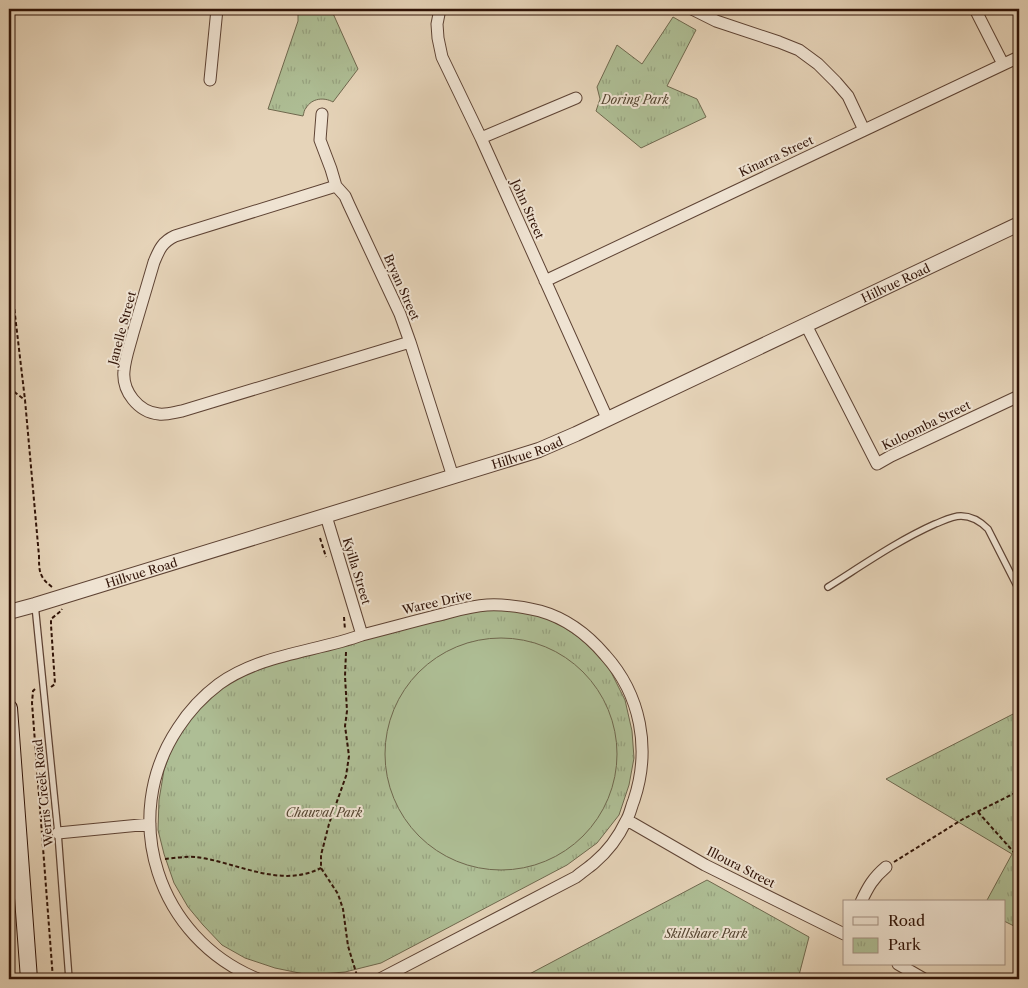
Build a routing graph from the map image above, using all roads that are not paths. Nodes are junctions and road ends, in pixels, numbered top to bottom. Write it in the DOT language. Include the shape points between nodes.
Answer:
graph roads {
  1 [pos="217,9"];
  2 [pos="440,9"];
  3 [pos="692,9"];
  4 [pos="975,9"];
  5 [pos="1019,57"];
  6 [pos="1003,64"];
  7 [pos="210,80"];
  8 [pos="576,98"];
  9 [pos="322,114"];
  10 [pos="864,130"];
  11 [pos="481,138"];
  12 [pos="336,186"];
  13 [pos="1019,224"];
  14 [pos="544,281"];
  15 [pos="806,325"];
  16 [pos="410,342"];
  17 [pos="1019,396"];
  18 [pos="608,418"];
  19 [pos="453,477"];
  20 [pos="326,516"];
  21 [pos="828,587"];
  22 [pos="1019,590"];
  23 [pos="35,605"];
  24 [pos="9,612"];
  25 [pos="362,635"];
  26 [pos="9,708"];
  27 [pos="627,820"];
  28 [pos="150,824"];
  29 [pos="58,833"];
  30 [pos="886,867"];
  31 [pos="862,900"];
  32 [pos="843,934"];
  33 [pos="901,966"];
  34 [pos="251,978"];
  35 [pos="29,979"];
  36 [pos="69,979"];
  37 [pos="380,979"];
  38 [pos="924,979"];
  1 -- 7 [label="street"];
  2 -- 11 [label="street, John Street" via="438,38 442,57"];
  3 -- 10 [label="street" via="716,21 799,50 818,64 848,96"];
  4 -- 6 [label="street"];
  5 -- 6 [label="street, Kinarra Street"];
  6 -- 10 [label="street, Kinarra Street"];
  8 -- 11 [label="street"];
  9 -- 12 [label="street, Bryan Street" via="320,140"];
  10 -- 14 [label="street, Kinarra Street"];
  11 -- 14 [label="street, John Street"];
  12 -- 16 [label="street, Bryan Street" via="349,204"];
  12 -- 16 [label="street, Janelle Street" via="164,242 154,262 127,354 124,381 128,392 144,409 164,415"];
  13 -- 15 [label="street, Hillvue Road"];
  14 -- 18 [label="street, John Street"];
  15 -- 17 [label="street, Kuloomba Street" via="877,464"];
  15 -- 18 [label="street, Hillvue Road"];
  16 -- 19 [label="street, Bryan Street"];
  18 -- 19 [label="street, Hillvue Road" via="539,450"];
  19 -- 20 [label="street, Hillvue Road"];
  20 -- 23 [label="street, Hillvue Road"];
  20 -- 25 [label="street, Kyilla Street"];
  21 -- 22 [label="lane" via="894,545 960,516 981,522 988,529"];
  23 -- 24 [label="street, Hillvue Road"];
  23 -- 29 [label="lane, Werris Creek Road"];
  25 -- 27 [label="street, Waree Drive" via="488,605 542,612 581,632 612,662 623,678 641,728 641,773"];
  25 -- 28 [label="street, Waree Drive" via="264,661 219,684 199,701 175,732 160,761 151,798"];
  26 -- 35 [label="main road"];
  27 -- 32 [label="street, Illoura Street" via="705,865"];
  27 -- 37 [label="street, Waree Drive" via="595,863 576,877"];
  28 -- 29 [label="street"];
  28 -- 34 [label="street, Waree Drive" via="159,878 178,916 211,952"];
  29 -- 36 [label="lane, Werris Creek Road"];
  30 -- 31 [label="street" via="876,875"];
  33 -- 38 [label="street"];
}
